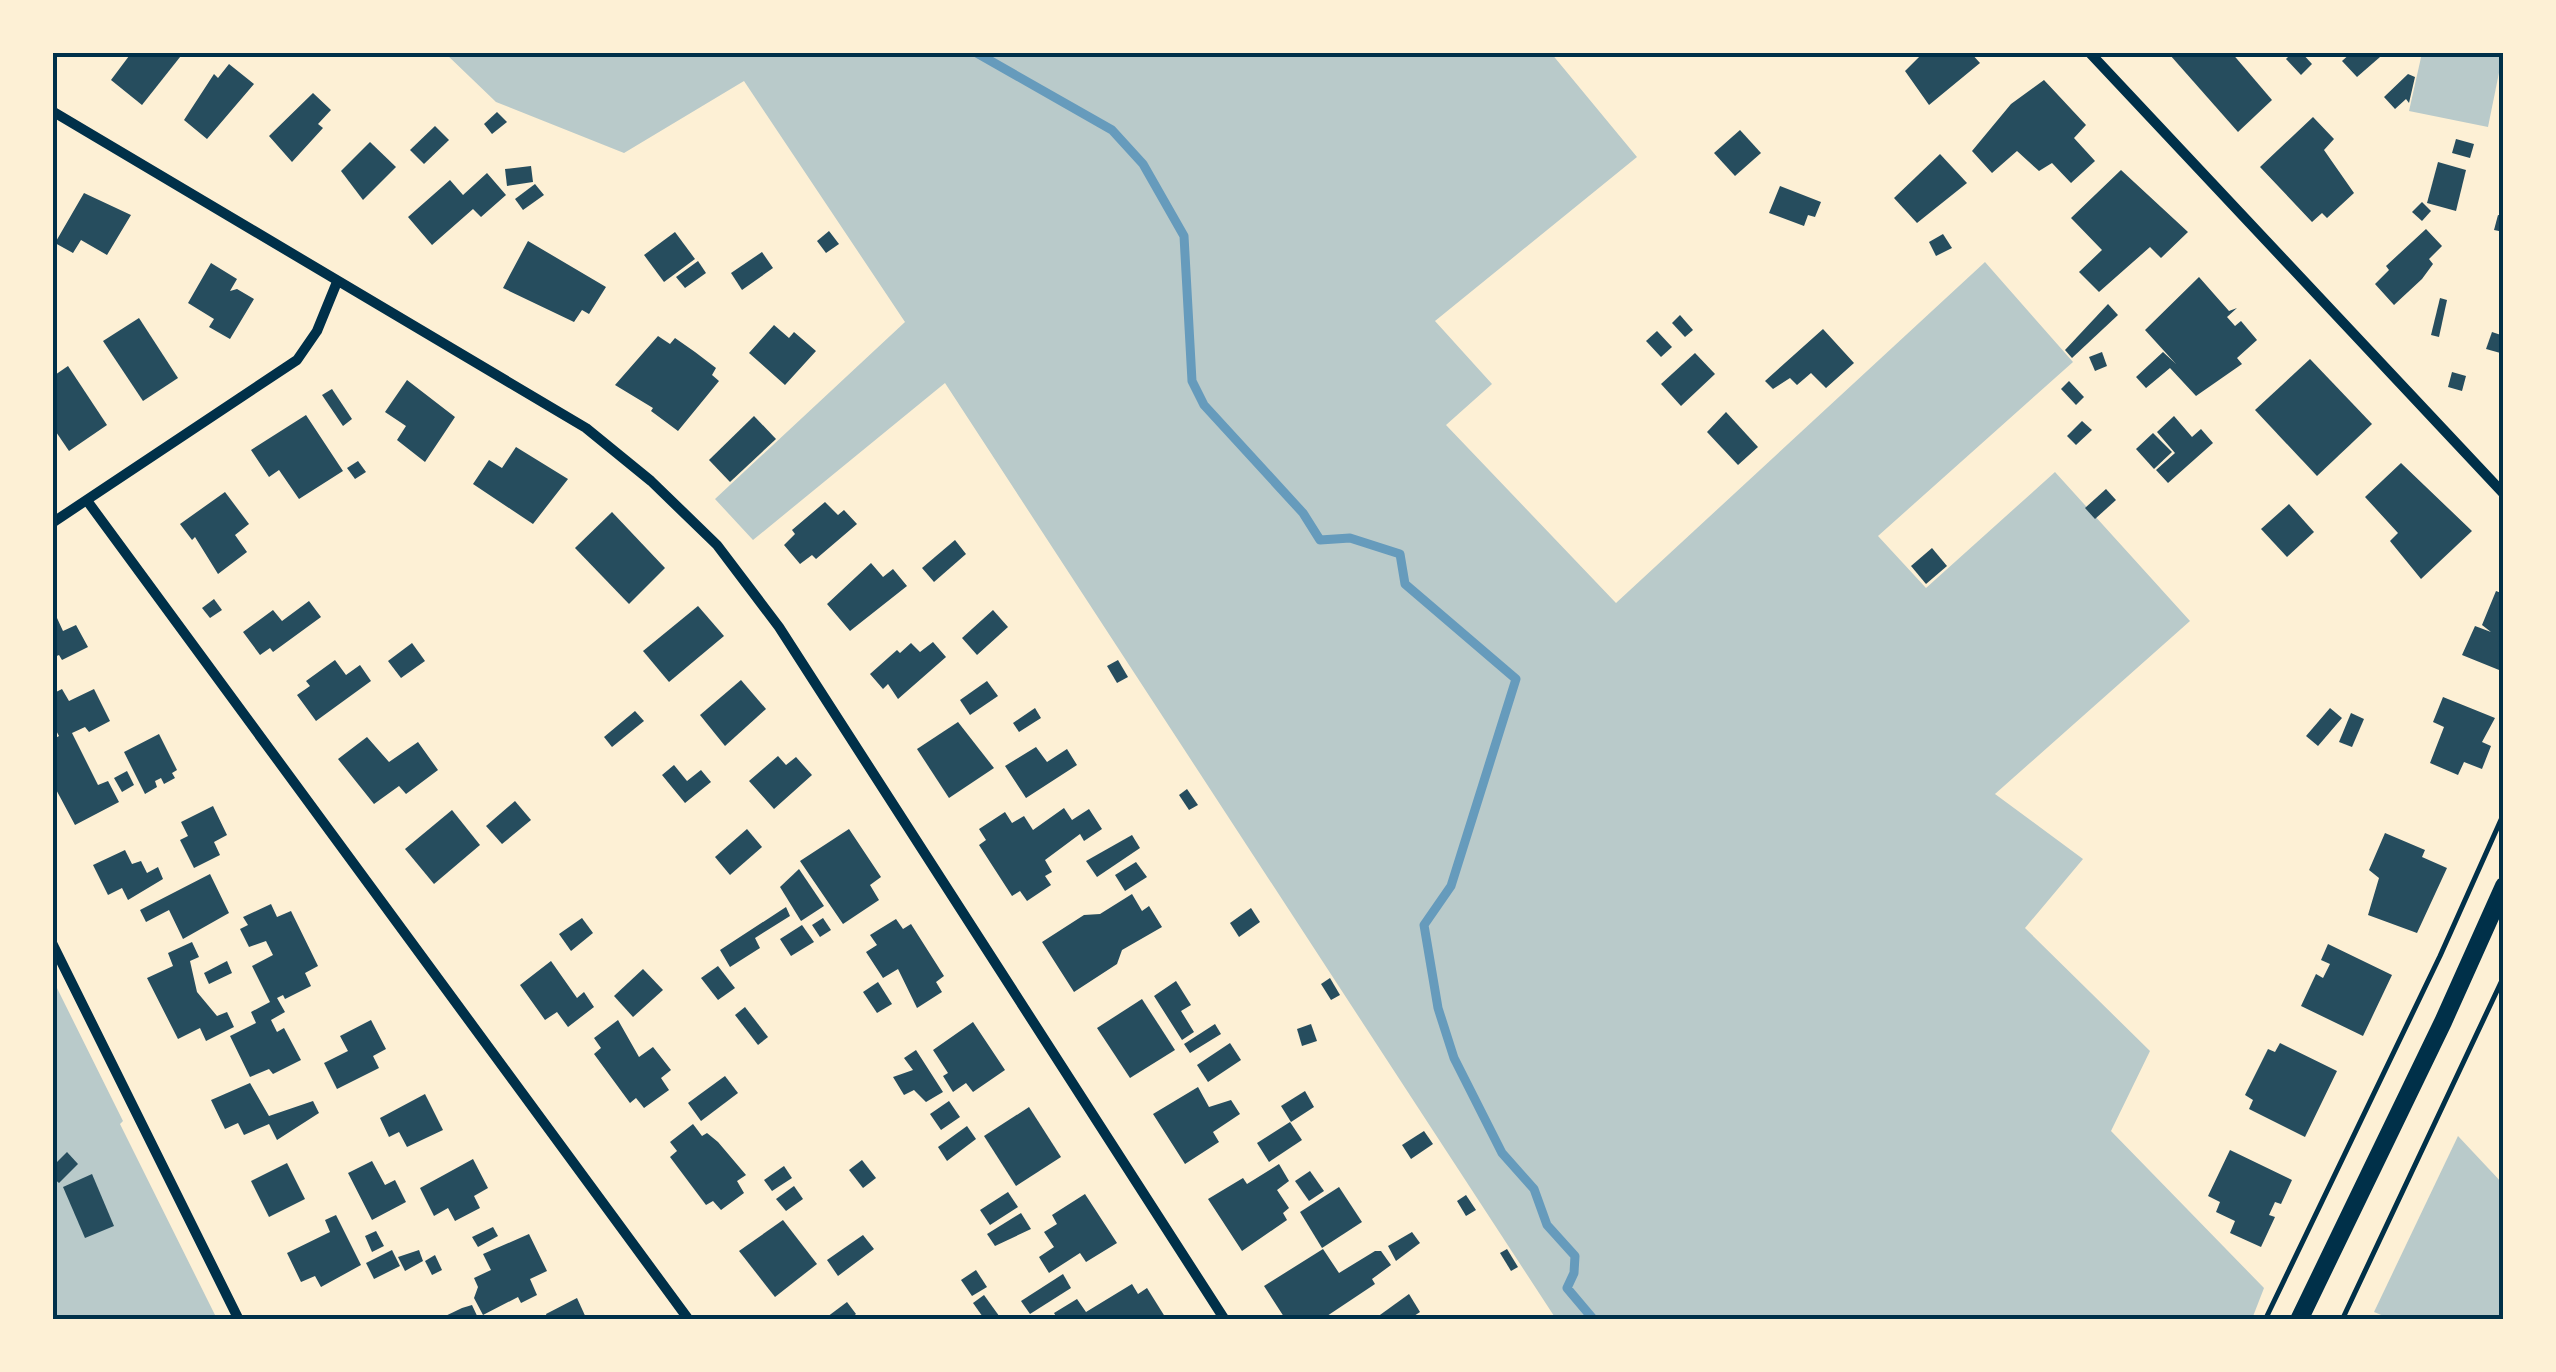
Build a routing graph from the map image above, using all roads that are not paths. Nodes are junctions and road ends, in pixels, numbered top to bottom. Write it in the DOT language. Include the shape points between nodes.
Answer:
graph roads {
  1 [pos="2089,52"];
  2 [pos="52,111"];
  3 [pos="336,282"];
  4 [pos="2504,494"];
  5 [pos="88,502"];
  6 [pos="52,523"];
  7 [pos="2504,886"];
  8 [pos="52,943"];
  9 [pos="239,1320"];
  10 [pos="689,1320"];
  11 [pos="1225,1320"];
  12 [pos="2298,1320"];
  1 -- 4 [label="street"];
  2 -- 3 [label="street"];
  3 -- 5 [label="street" via="297,360"];
  3 -- 11 [label="street" via="586,428 716,545 779,627"];
  5 -- 6 [label="street"];
  5 -- 10 [label="street"];
  7 -- 12 [label="street"];
  8 -- 9 [label="street"];
}
